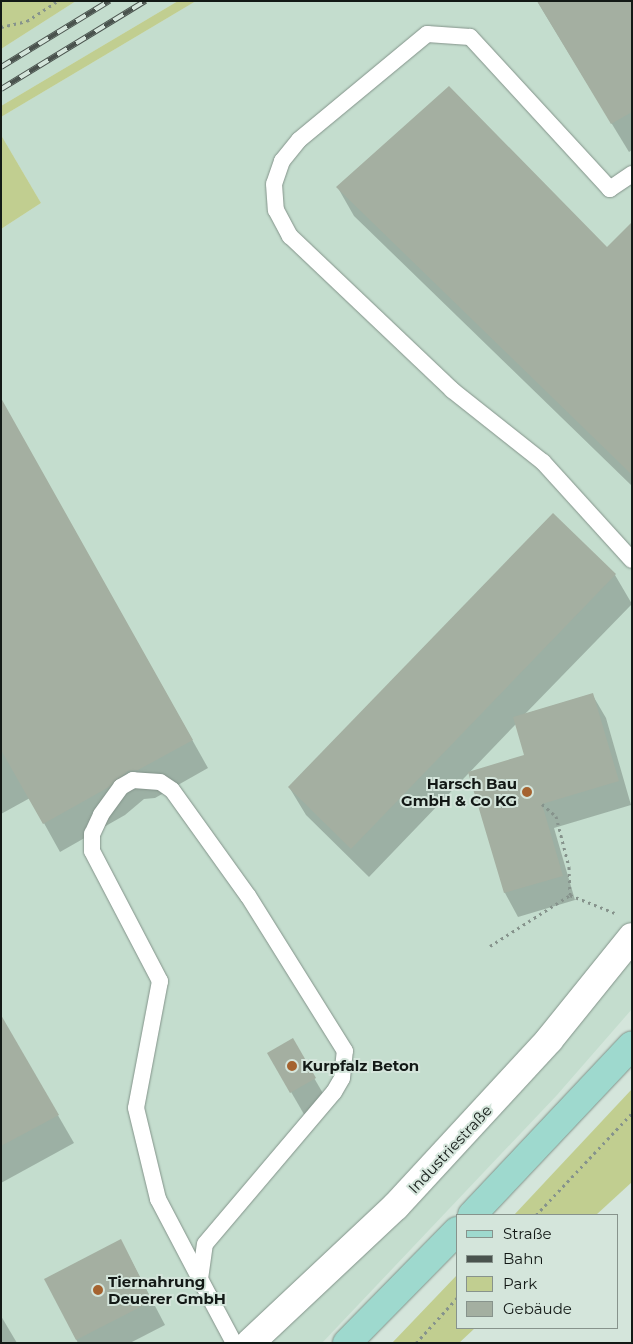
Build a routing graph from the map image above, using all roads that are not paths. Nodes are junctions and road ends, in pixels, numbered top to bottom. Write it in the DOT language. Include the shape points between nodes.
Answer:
graph roads {
  1 [pos="632,174"];
  2 [pos="632,560"];
  3 [pos="627,926"];
  4 [pos="632,1045"];
  5 [pos="473,1214"];
  6 [pos="456,1232"];
  7 [pos="200,1279"];
  8 [pos="234,1343"];
  9 [pos="250,1343"];
  10 [pos="347,1343"];
  1 -- 2 [label="lane" via="610,189 470,37 427,34 299,140 282,161 274,184 276,210 290,236 452,390 543,462"];
  3 -- 9 [label="street, Industriestraße" via="549,1040 396,1206"];
  4 -- 5 [label="main road"];
  6 -- 10 [label="main road"];
  7 -- 7 [label="lane" via="158,1199 136,1108 160,981 92,851 92,834 101,815 121,787 133,780 160,782 172,790 248,896 345,1051 342,1078 334,1092 205,1244"];
  7 -- 8 [label="lane"];
}
